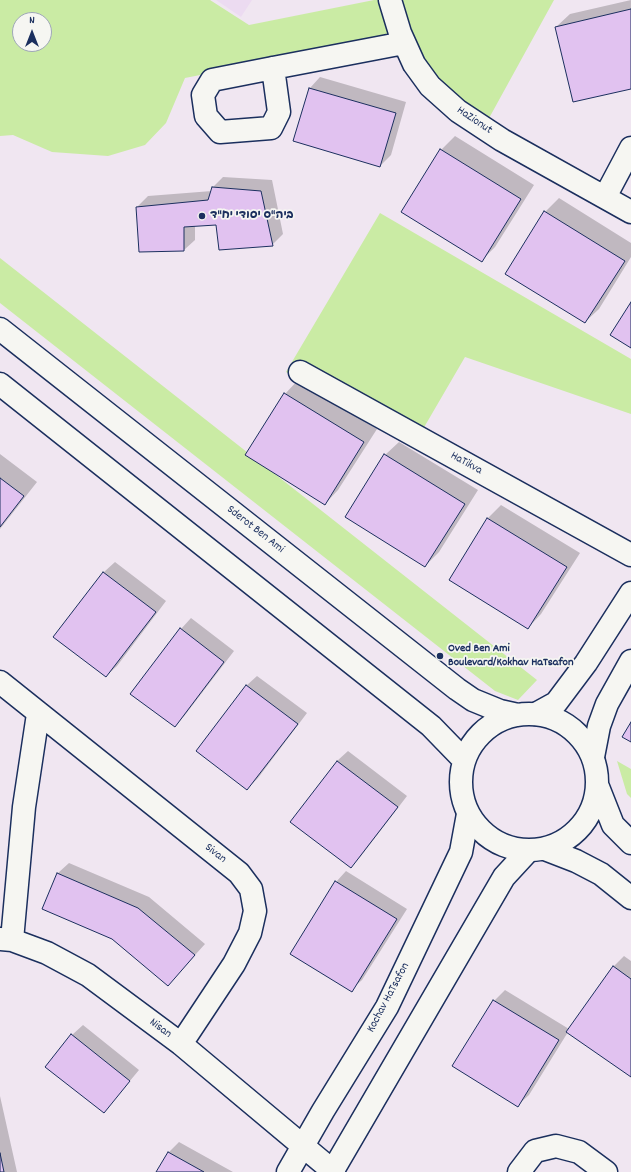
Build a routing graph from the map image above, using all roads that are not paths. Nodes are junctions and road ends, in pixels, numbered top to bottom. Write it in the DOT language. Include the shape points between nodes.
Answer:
graph roads {
  1 [pos="390,0"];
  2 [pos="404,43"];
  3 [pos="273,68"];
  4 [pos="631,148"];
  5 [pos="605,197"];
  6 [pos="631,212"];
  7 [pos="0,329"];
  8 [pos="300,372"];
  9 [pos="0,384"];
  10 [pos="631,555"];
  11 [pos="631,593"];
  12 [pos="631,661"];
  13 [pos="0,682"];
  14 [pos="38,714"];
  15 [pos="527,714"];
  16 [pos="593,757"];
  17 [pos="464,760"];
  18 [pos="598,787"];
  19 [pos="468,814"];
  20 [pos="631,843"];
  21 [pos="536,850"];
  22 [pos="631,898"];
  23 [pos="6,940"];
  24 [pos="181,1044"];
  25 [pos="304,1147"];
  26 [pos="288,1172"];
  27 [pos="333,1172"];
  28 [pos="519,1172"];
  29 [pos="606,1172"];
  1 -- 2 [label="street, HaZionut"];
  2 -- 3 [label="street"];
  2 -- 5 [label="street, HaZionut" via="414,64 430,86 458,111 502,140"];
  4 -- 5 [label="street"];
  5 -- 6 [label="street, HaZionut"];
  7 -- 15 [label="street, Sderot Ben Ami" via="472,700 500,711"];
  8 -- 10 [label="street, HaTikva"];
  9 -- 17 [label="street" via="432,726"];
  11 -- 15 [label="street" via="586,663 556,703"];
  12 -- 16 [label="street" via="607,704 599,726"];
  13 -- 14 [label="street, Sivan"];
  14 -- 23 [label="street"];
  14 -- 24 [label="street, Sivan" via="239,873 251,889 255,911 250,933 234,964"];
  15 -- 16 [label="street" via="554,718 570,727 584,740"];
  15 -- 17 [label="street" via="500,720 484,730 472,744"];
  16 -- 18 [label="street" via="598,772"];
  17 -- 19 [label="street" via="461,790"];
  18 -- 20 [label="street" via="613,825"];
  18 -- 21 [label="street" via="593,808 582,827 565,841"];
  19 -- 21 [label="street" via="479,829 493,840 510,848"];
  19 -- 25 [label="street, Kochav HaTsafon" via="461,852 387,1007 323,1111"];
  21 -- 22 [label="street" via="570,858 601,874"];
  21 -- 27 [label="street" via="504,877"];
  23 -- 24 [label="street, Nisan" via="47,953 88,975"];
  24 -- 25 [label="street, Nisan"];
  25 -- 26 [label="street, Kochav HaTsafon"];
  25 -- 27 [label="street, Nisan"];
  28 -- 29 [label="street" via="535,1151 556,1146 578,1152"];
}
